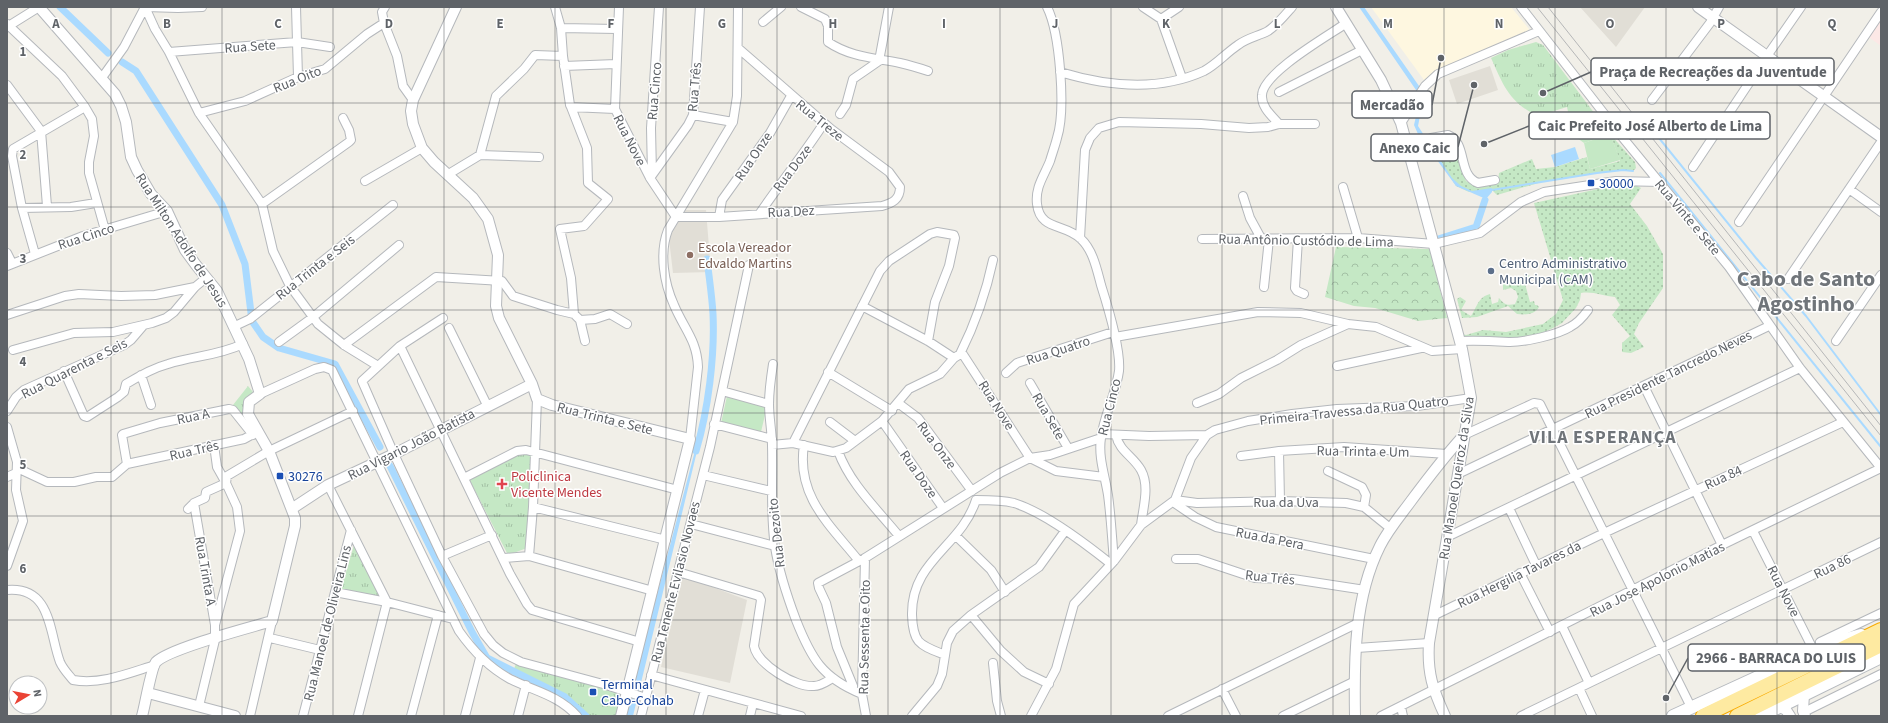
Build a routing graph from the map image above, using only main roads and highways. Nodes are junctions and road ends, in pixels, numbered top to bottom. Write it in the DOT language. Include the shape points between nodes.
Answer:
graph roads {
  1 [pos="1881,630"];
  2 [pos="1881,645"];
  3 [pos="1881,657"];
  4 [pos="1672,716"];
  5 [pos="1703,716"];
  6 [pos="1737,716"];
  7 [pos="1760,716"];
  1 -- 4 [label="main road" via="1813,649"];
  1 -- 5 [label="highway"];
  2 -- 6 [label="highway"];
  3 -- 7 [label="main road"];
}
